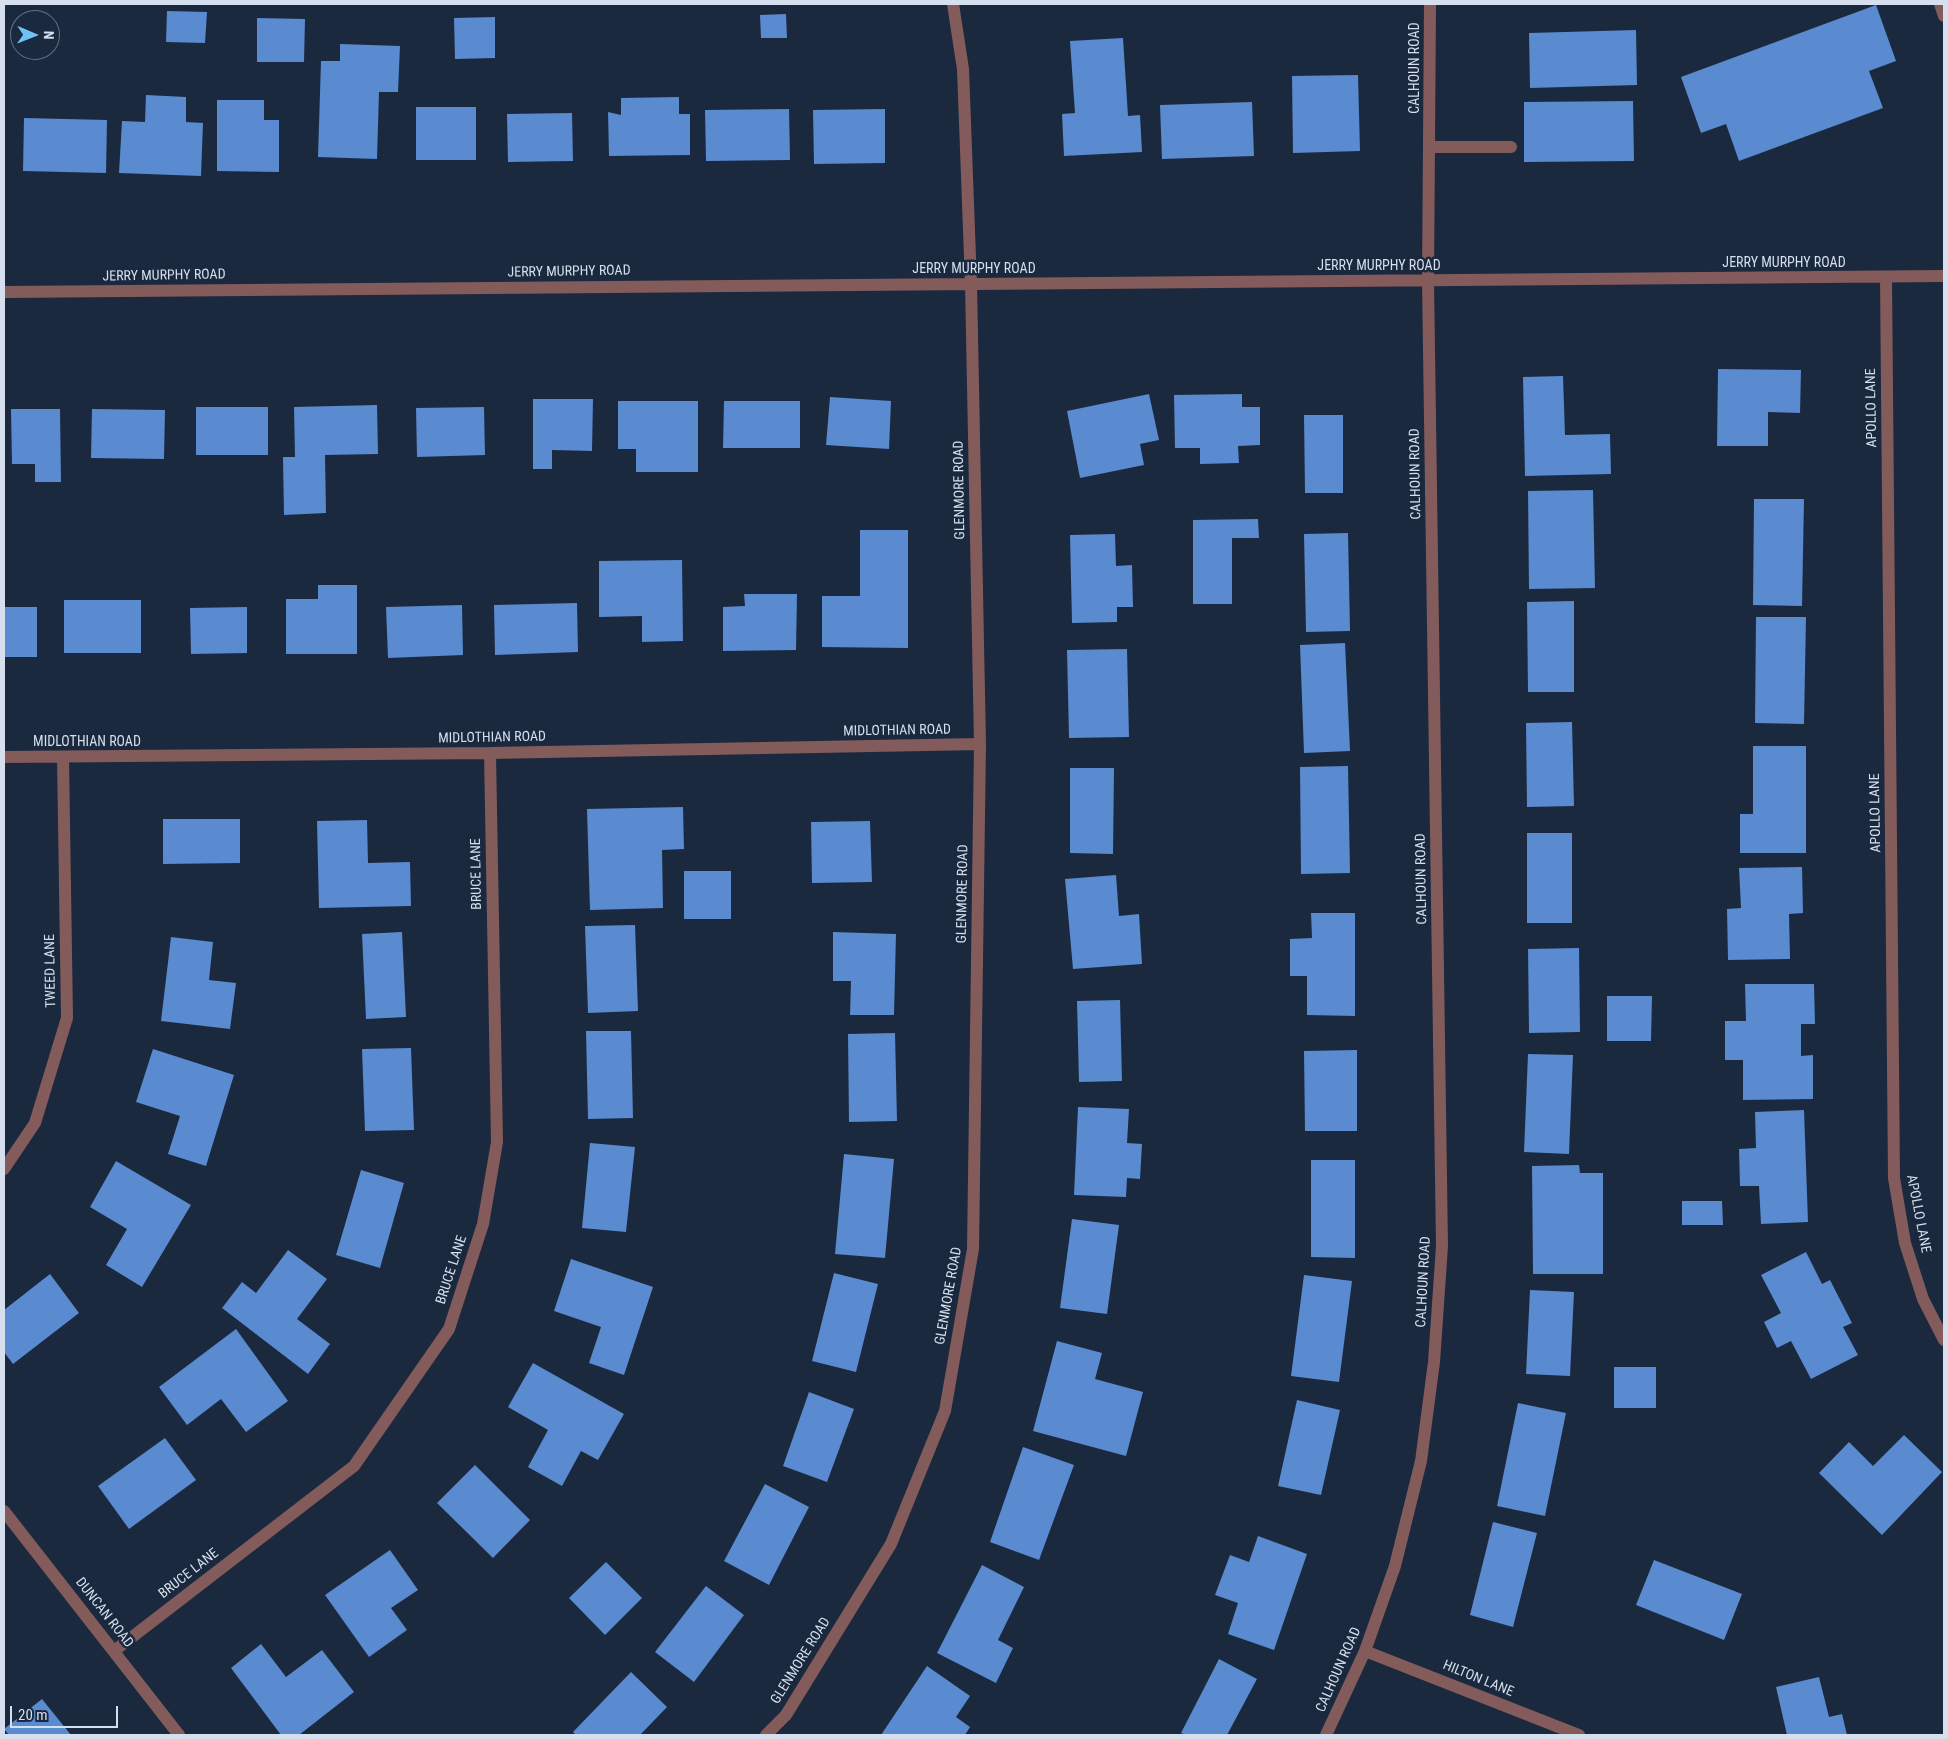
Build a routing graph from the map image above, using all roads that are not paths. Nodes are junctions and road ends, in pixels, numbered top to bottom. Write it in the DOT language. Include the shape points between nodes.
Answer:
graph roads {
  1 [pos="953,4"];
  2 [pos="1430,4"];
  3 [pos="1940,4"];
  4 [pos="1944,16"];
  5 [pos="1429,147"];
  6 [pos="1511,147"];
  7 [pos="1944,276"];
  8 [pos="1886,277"];
  9 [pos="1428,281"];
  10 [pos="971,284"];
  11 [pos="4,292"];
  12 [pos="980,744"];
  13 [pos="490,753"];
  14 [pos="4,757"];
  15 [pos="63,758"];
  16 [pos="4,1169"];
  17 [pos="1944,1340"];
  18 [pos="4,1511"];
  19 [pos="114,1651"];
  20 [pos="1365,1651"];
  21 [pos="179,1735"];
  22 [pos="766,1735"];
  23 [pos="1326,1735"];
  24 [pos="1579,1735"];
  1 -- 10 [label="street, GLENMORE ROAD" via="963,69"];
  2 -- 5 [label="street, CALHOUN ROAD"];
  3 -- 4 [label="street"];
  5 -- 6 [label="street"];
  5 -- 9 [label="street, CALHOUN ROAD"];
  7 -- 8 [label="street, JERRY MURPHY ROAD"];
  8 -- 9 [label="street, JERRY MURPHY ROAD"];
  8 -- 17 [label="street, APOLLO LANE" via="1894,1178 1905,1243 1923,1299"];
  9 -- 10 [label="street, JERRY MURPHY ROAD"];
  9 -- 20 [label="street, CALHOUN ROAD" via="1442,1246 1434,1362 1421,1461 1395,1566"];
  10 -- 11 [label="street, JERRY MURPHY ROAD"];
  10 -- 12 [label="street, GLENMORE ROAD"];
  12 -- 13 [label="street, MIDLOTHIAN ROAD"];
  12 -- 22 [label="street, GLENMORE ROAD" via="974,1249 944,1411 890,1544 786,1715"];
  13 -- 15 [label="street, MIDLOTHIAN ROAD"];
  13 -- 19 [label="street, BRUCE LANE" via="497,1142 483,1224 449,1329 354,1466"];
  14 -- 15 [label="street, MIDLOTHIAN ROAD"];
  15 -- 16 [label="street, TWEED LANE" via="67,1018 35,1123"];
  18 -- 19 [label="street, DUNCAN ROAD"];
  19 -- 21 [label="street, DUNCAN ROAD"];
  20 -- 23 [label="street, CALHOUN ROAD"];
  20 -- 24 [label="street, HILTON LANE"];
}
